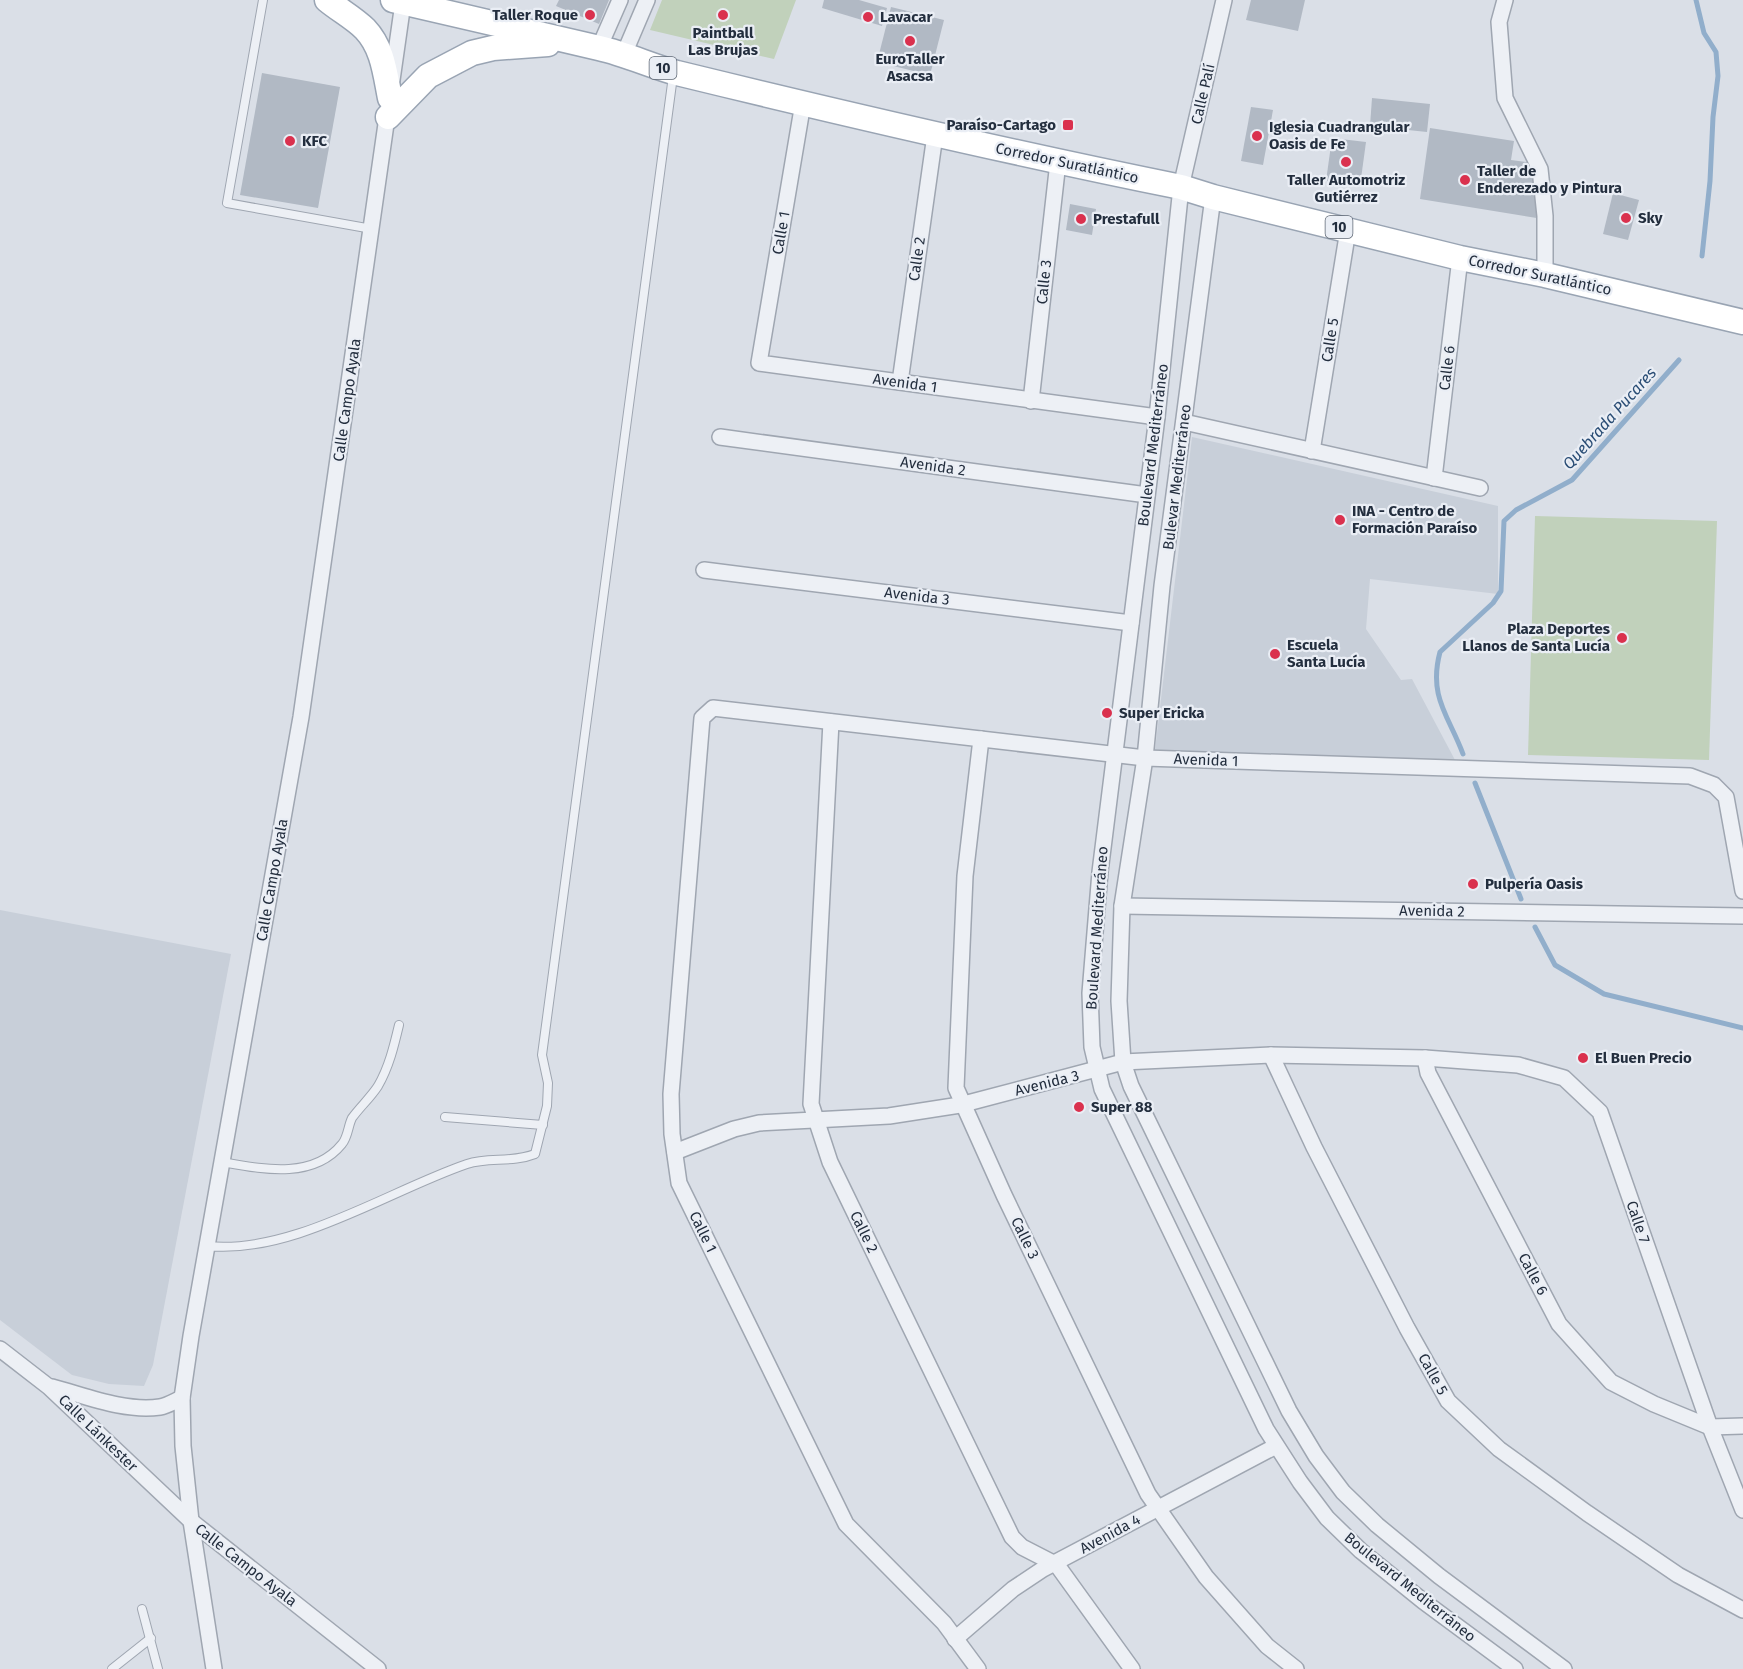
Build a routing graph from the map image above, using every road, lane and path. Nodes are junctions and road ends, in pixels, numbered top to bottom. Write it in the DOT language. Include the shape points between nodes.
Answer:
graph roads {
  1 [pos="263,0"];
  2 [pos="327,0"];
  3 [pos="620,0"];
  4 [pos="647,0"];
  5 [pos="1224,0"];
  6 [pos="1505,0"];
  7 [pos="398,1"];
  8 [pos="573,42"];
  9 [pos="599,48"];
  10 [pos="624,54"];
  11 [pos="674,72"];
  12 [pos="804,103"];
  13 [pos="389,108"];
  14 [pos="934,135"];
  15 [pos="1058,162"];
  16 [pos="1181,187"];
  17 [pos="1213,197"];
  18 [pos="372,229"];
  19 [pos="1348,230"];
  20 [pos="1461,258"];
  21 [pos="1545,275"];
  22 [pos="1743,322"];
  23 [pos="759,363"];
  24 [pos="900,382"];
  25 [pos="1031,401"];
  26 [pos="1157,417"];
  27 [pos="1184,422"];
  28 [pos="720,437"];
  29 [pos="1312,451"];
  30 [pos="1434,478"];
  31 [pos="1480,489"];
  32 [pos="1148,495"];
  33 [pos="704,570"];
  34 [pos="1131,623"];
  35 [pos="702,718"];
  36 [pos="831,723"];
  37 [pos="981,739"];
  38 [pos="1115,754"];
  39 [pos="1144,758"];
  40 [pos="1743,891"];
  41 [pos="1122,906"];
  42 [pos="1743,916"];
  43 [pos="399,1025"];
  44 [pos="1271,1055"];
  45 [pos="1425,1058"];
  46 [pos="1123,1062"];
  47 [pos="1097,1070"];
  48 [pos="963,1104"];
  49 [pos="445,1117"];
  50 [pos="816,1120"];
  51 [pos="543,1125"];
  52 [pos="675,1152"];
  53 [pos="222,1162"];
  54 [pos="207,1246"];
  55 [pos="0,1349"];
  56 [pos="49,1387"];
  57 [pos="182,1398"];
  58 [pos="1743,1426"];
  59 [pos="1710,1427"];
  60 [pos="1276,1446"];
  61 [pos="1158,1509"];
  62 [pos="1743,1510"];
  63 [pos="191,1521"];
  64 [pos="1054,1563"];
  65 [pos="142,1609"];
  66 [pos="1743,1610"];
  67 [pos="151,1638"];
  68 [pos="956,1639"];
  69 [pos="112,1669"];
  70 [pos="158,1669"];
  71 [pos="214,1669"];
  72 [pos="378,1669"];
  73 [pos="978,1669"];
  74 [pos="1132,1669"];
  75 [pos="1296,1669"];
  76 [pos="1515,1669"];
  77 [pos="1564,1669"];
  1 -- 18 [label="lane" via="226,203"];
  2 -- 13 [label="main road" via="364,28 375,42 384,66"];
  3 -- 9 [label="street"];
  4 -- 10 [label="street"];
  5 -- 16 [label="street, Calle Palí"];
  6 -- 21 [label="street" via="1499,22 1505,98 1540,169"];
  7 -- 8 [label="main road, Corredor Suratlántico / 10"];
  7 -- 13 [label="street, Calle Campo Ayala"];
  8 -- 9 [label="main road, Corredor Suratlántico / 10"];
  8 -- 13 [label="main road" via="472,53 428,76"];
  9 -- 10 [label="main road, Corredor Suratlántico / 10"];
  10 -- 11 [label="main road, Corredor Suratlántico / 10"];
  11 -- 12 [label="main road, Corredor Suratlántico / 10"];
  11 -- 51 [label="lane" via="542,1055 548,1083"];
  12 -- 14 [label="main road, Corredor Suratlántico / 10"];
  12 -- 23 [label="street, Calle 1"];
  13 -- 18 [label="street, Calle Campo Ayala"];
  14 -- 15 [label="main road, Corredor Suratlántico / 10"];
  14 -- 24 [label="street, Calle 2"];
  15 -- 16 [label="main road, Corredor Suratlántico / 10"];
  15 -- 25 [label="street, Calle 3"];
  16 -- 17 [label="main road, Corredor Suratlántico / 10"];
  16 -- 26 [label="street, Boulevard Mediterráneo"];
  17 -- 19 [label="main road, Corredor Suratlántico / 10"];
  17 -- 27 [label="street, Bulevar Mediterráneo"];
  18 -- 53 [label="street, Calle Campo Ayala" via="301,717"];
  19 -- 20 [label="main road, Corredor Suratlántico / 10"];
  19 -- 29 [label="street, Calle 5"];
  20 -- 21 [label="main road, Corredor Suratlántico / 10"];
  20 -- 30 [label="street, Calle 6"];
  21 -- 22 [label="main road, Corredor Suratlántico / 10"];
  23 -- 24 [label="street, Avenida 1"];
  24 -- 25 [label="street, Avenida 1"];
  25 -- 26 [label="street, Avenida 1"];
  26 -- 32 [label="street, Boulevard Mediterráneo"];
  27 -- 29 [label="street"];
  27 -- 39 [label="street, Bulevar Mediterráneo"];
  28 -- 32 [label="street, Avenida 2"];
  29 -- 30 [label="street"];
  30 -- 31 [label="street"];
  32 -- 34 [label="street, Boulevard Mediterráneo"];
  33 -- 34 [label="street, Avenida 3"];
  34 -- 38 [label="street, Boulevard Mediterráneo"];
  35 -- 36 [label="street, Avenida 1" via="713,708"];
  35 -- 52 [label="street, Calle 1" via="671,1094"];
  36 -- 37 [label="street, Avenida 1"];
  36 -- 50 [label="street, Calle 2" via="811,1104"];
  37 -- 38 [label="street, Avenida 1"];
  37 -- 48 [label="street, Calle 3" via="965,876 956,1088"];
  38 -- 39 [label="street, Avenida 1"];
  38 -- 47 [label="street, Boulevard Mediterráneo" via="1090,993"];
  39 -- 40 [label="street, Avenida 1" via="1690,776 1714,785 1726,797"];
  39 -- 41 [label="street, Boulevard Mediterráneo"];
  41 -- 42 [label="street, Avenida 2"];
  41 -- 46 [label="street, Boulevard Mediterráneo" via="1119,1001"];
  43 -- 53 [label="lane" via="388,1066 377,1088 351,1120 344,1142 327,1160 300,1168 261,1169"];
  44 -- 45 [label="street, Avenida 3"];
  44 -- 46 [label="street, Avenida 3"];
  44 -- 66 [label="street, Calle 5" via="1314,1147 1448,1401 1499,1449 1587,1513 1678,1575"];
  45 -- 59 [label="street, Calle 6" via="1428,1073 1559,1324 1611,1382"];
  45 -- 59 [label="street, Calle 7" via="1518,1065 1564,1078 1600,1112"];
  46 -- 47 [label="street, Avenida 3"];
  46 -- 77 [label="street, Boulevard Mediterráneo" via="1131,1086 1289,1411 1316,1456 1343,1492 1377,1525"];
  47 -- 48 [label="street, Avenida 3"];
  47 -- 60 [label="street, Boulevard Mediterráneo" via="1102,1089"];
  48 -- 50 [label="street, Avenida 3" via="889,1116"];
  48 -- 61 [label="street, Calle 3"];
  49 -- 51 [label="lane"];
  50 -- 52 [label="street, Avenida 3" via="759,1123"];
  50 -- 64 [label="street, Calle 2" via="830,1162 1012,1537 1022,1547"];
  51 -- 54 [label="lane" via="535,1154 522,1159 472,1162 313,1229 227,1248"];
  52 -- 68 [label="street, Calle 1" via="679,1183 846,1524"];
  53 -- 54 [label="street, Calle Campo Ayala"];
  54 -- 57 [label="street, Calle Campo Ayala"];
  55 -- 56 [label="street, Calle Lánkester"];
  56 -- 57 [label="street" via="137,1408 162,1407"];
  56 -- 63 [label="street, Calle Lánkester"];
  57 -- 63 [label="street, Calle Campo Ayala"];
  58 -- 59 [label="street"];
  59 -- 62 [label="street, Calle 7"];
  60 -- 61 [label="street, Avenida 4"];
  60 -- 76 [label="street, Boulevard Mediterráneo" via="1327,1518 1361,1551"];
  61 -- 64 [label="street, Avenida 4"];
  61 -- 75 [label="street, Calle 3" via="1206,1577 1267,1646"];
  63 -- 71 [label="street"];
  63 -- 72 [label="street, Calle Campo Ayala"];
  64 -- 68 [label="street, Avenida 4" via="1013,1589"];
  64 -- 74 [label="street, Calle 2"];
  65 -- 67 [label="lane"];
  67 -- 69 [label="lane"];
  67 -- 70 [label="lane"];
  68 -- 73 [label="street, Calle 1"];
}
